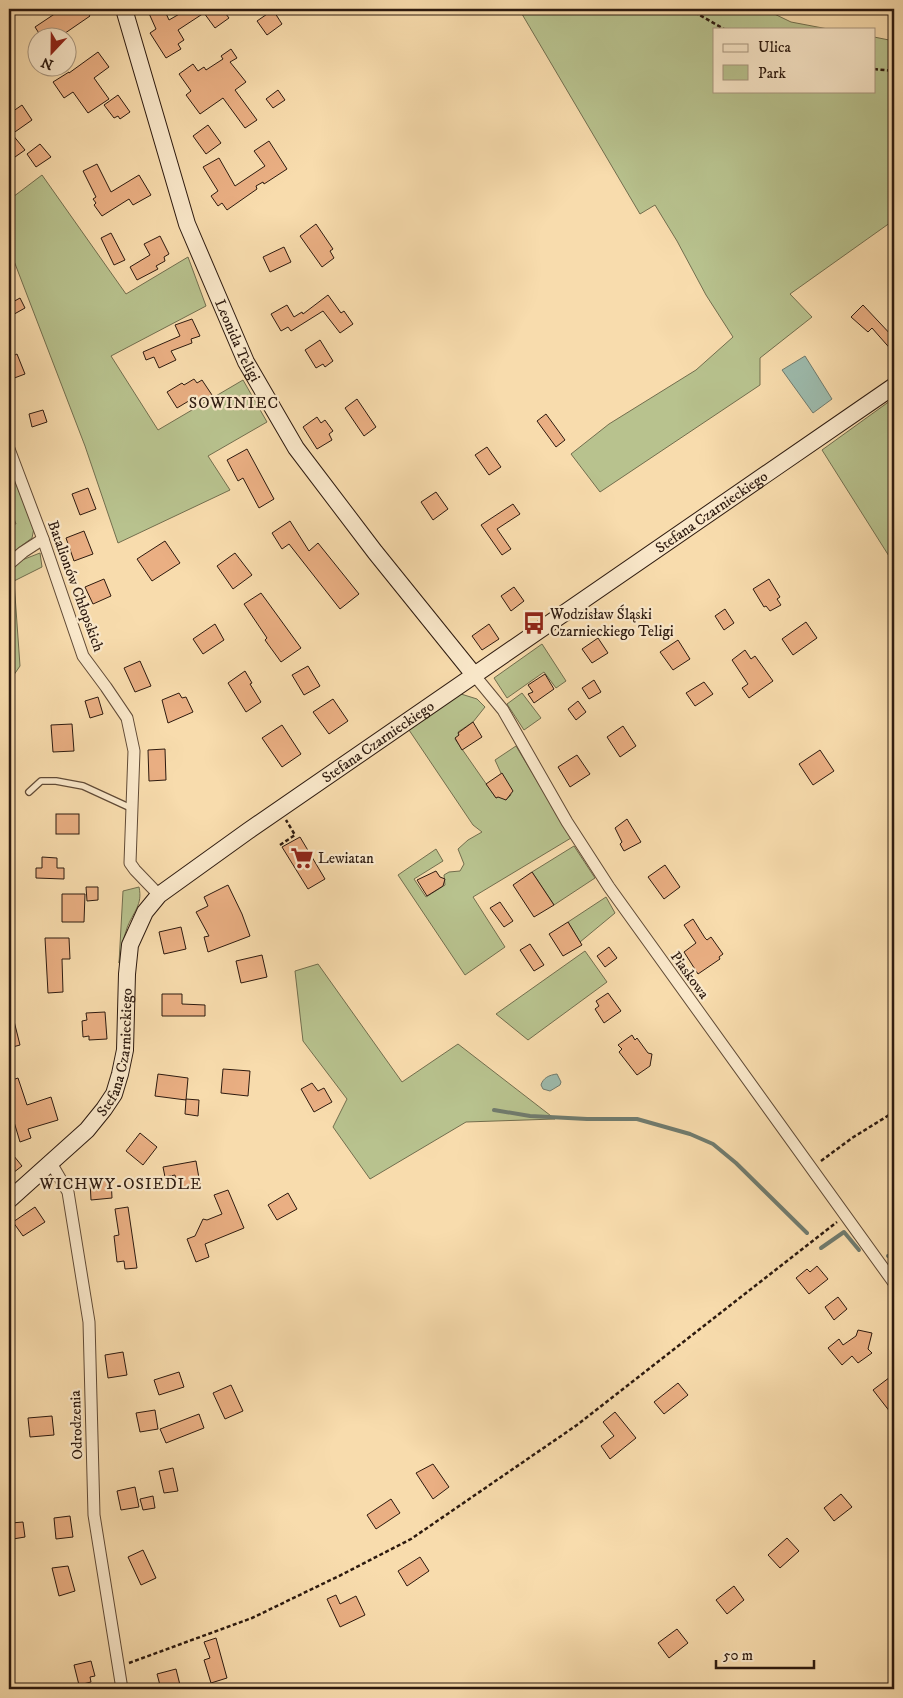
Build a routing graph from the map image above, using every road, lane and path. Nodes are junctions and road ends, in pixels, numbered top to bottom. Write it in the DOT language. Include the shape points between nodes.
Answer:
graph roads {
  1 [pos="124,9"];
  2 [pos="689,9"];
  3 [pos="722,28"];
  4 [pos="876,69"];
  5 [pos="894,70"];
  6 [pos="894,386"];
  7 [pos="9,450"];
  8 [pos="43,540"];
  9 [pos="9,564"];
  10 [pos="474,676"];
  11 [pos="29,792"];
  12 [pos="133,809"];
  13 [pos="283,816"];
  14 [pos="280,846"];
  15 [pos="159,895"];
  16 [pos="894,1112"];
  17 [pos="51,1163"];
  18 [pos="811,1168"];
  19 [pos="9,1200"];
  20 [pos="846,1216"];
  21 [pos="894,1283"];
  22 [pos="118,1667"];
  23 [pos="122,1689"];
  1 -- 10 [label="street, Leonida Teligi" via="187,224 246,362 296,448"];
  2 -- 3 [label="path"];
  4 -- 5 [label="path"];
  6 -- 10 [label="street, Stefana Czarnieckiego"];
  7 -- 8 [label="street, Batalionów Chłopskich"];
  8 -- 9 [label="street"];
  8 -- 12 [label="street, Batalionów Chłopskich" via="84,656 127,718 134,751"];
  10 -- 15 [label="street, Stefana Czarnieckiego"];
  10 -- 18 [label="street, Piaskowa" via="503,710 609,887"];
  11 -- 12 [label="lane" via="41,781 56,780 82,786"];
  12 -- 15 [label="street, Batalionów Chłopskich" via="130,863"];
  13 -- 14 [label="path" via="295,835"];
  15 -- 17 [label="street, Stefana Czarnieckiego" via="141,920 130,945 125,1050 114,1094 87,1130"];
  16 -- 18 [label="path"];
  17 -- 19 [label="street, Stefana Czarnieckiego"];
  17 -- 22 [label="street, Odrodzenia" via="68,1192 89,1322 94,1515"];
  18 -- 20 [label="street, Piaskowa"];
  20 -- 21 [label="street, Piaskowa"];
  20 -- 22 [label="path" via="577,1425 411,1539 252,1618"];
  22 -- 23 [label="street, Odrodzenia"];
}
